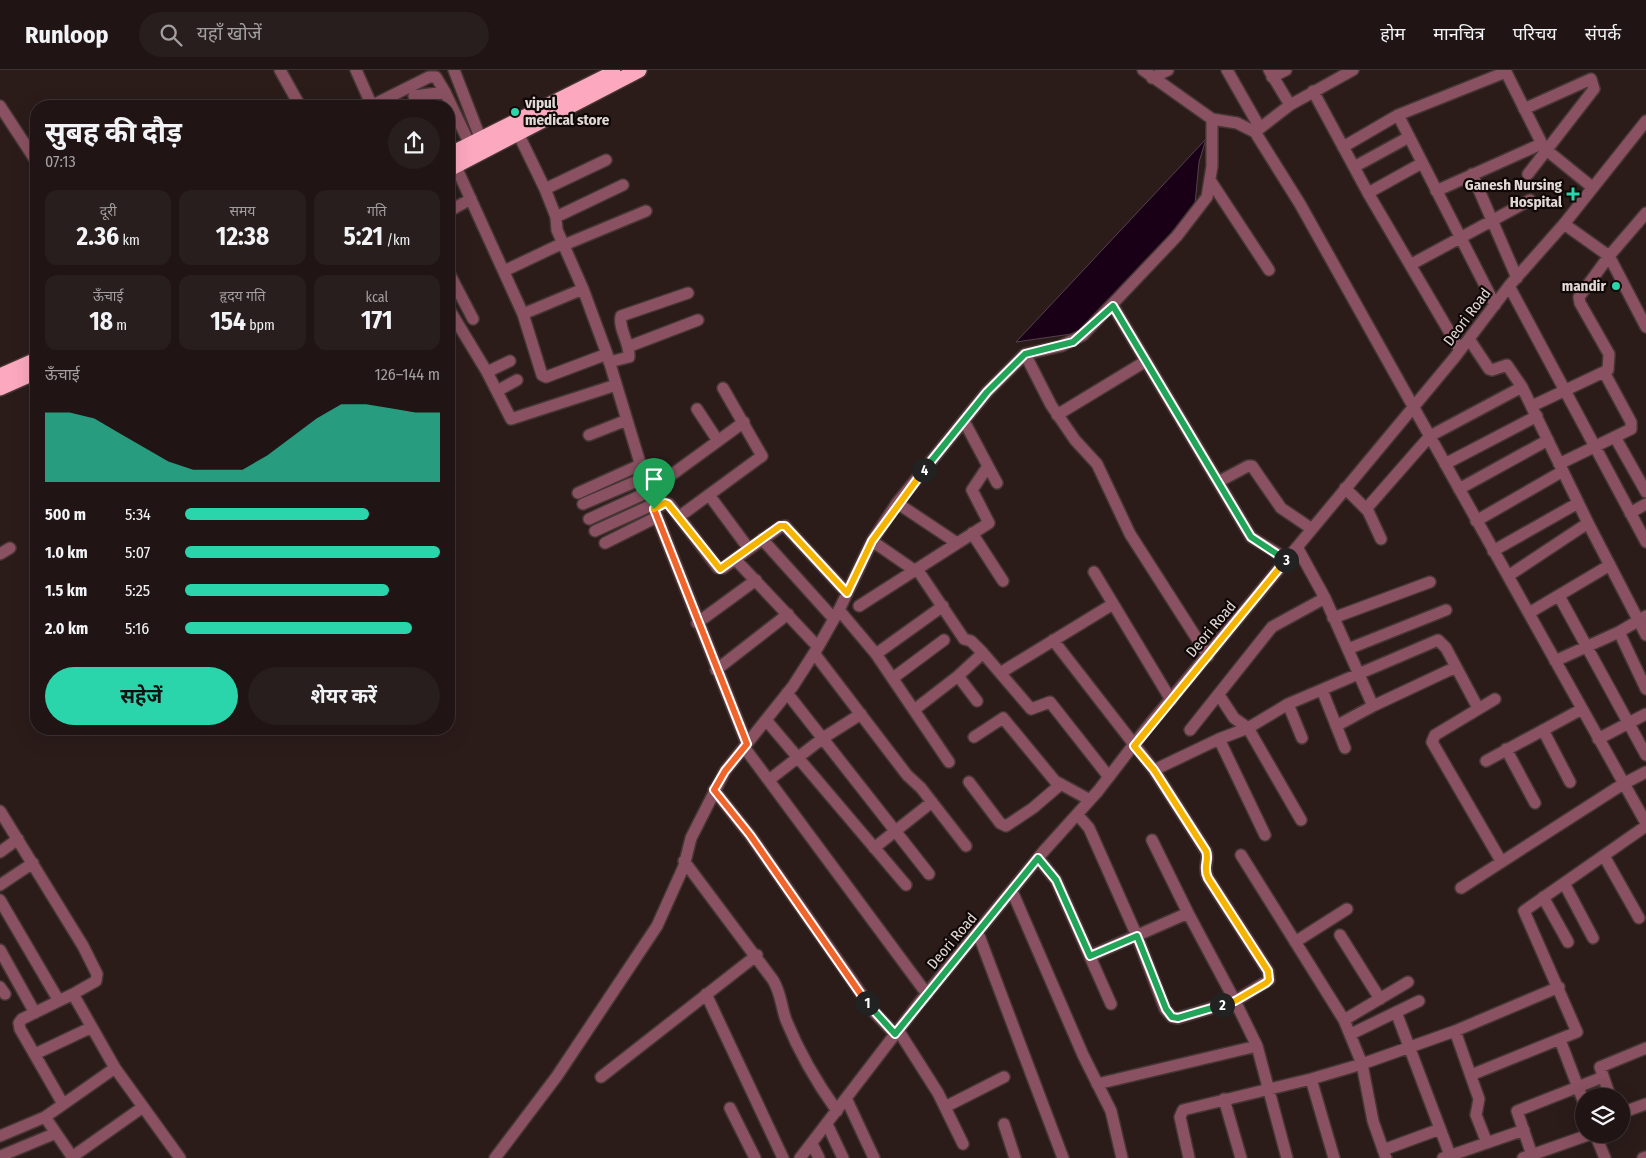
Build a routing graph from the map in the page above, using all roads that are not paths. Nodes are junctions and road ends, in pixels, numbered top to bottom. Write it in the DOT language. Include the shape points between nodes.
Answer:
graph roads {
  1 [pos="280,70"];
  2 [pos="356,70"];
  3 [pos="454,70"];
  4 [pos="618,70"];
  5 [pos="639,70"];
  6 [pos="1168,70"];
  7 [pos="1227,70"];
  8 [pos="1286,70"];
  9 [pos="1353,70"];
  10 [pos="1505,71"];
  11 [pos="1270,73"];
  12 [pos="1148,74"];
  13 [pos="1313,91"];
  14 [pos="445,92"];
  15 [pos="414,96"];
  16 [pos="297,100"];
  17 [pos="373,100"];
  18 [pos="397,100"];
  19 [pos="450,100"];
  20 [pos="1290,105"];
  21 [pos="0,106"];
  22 [pos="455,109"];
  23 [pos="1524,109"];
  24 [pos="1398,115"];
  25 [pos="1212,119"];
  26 [pos="1646,121"];
  27 [pos="516,129"];
  28 [pos="1258,130"];
  29 [pos="1409,137"];
  30 [pos="1343,147"];
  31 [pos="1544,147"];
  32 [pos="478,148"];
  33 [pos="30,152"];
  34 [pos="455,159"];
  35 [pos="606,160"];
  36 [pos="1422,163"];
  37 [pos="1354,168"];
  38 [pos="455,169"];
  39 [pos="1472,174"];
  40 [pos="1528,174"];
  41 [pos="1210,180"];
  42 [pos="623,186"];
  43 [pos="1592,187"];
  44 [pos="545,189"];
  45 [pos="1436,190"];
  46 [pos="1368,193"];
  47 [pos="471,199"];
  48 [pos="1530,200"];
  49 [pos="455,208"];
  50 [pos="646,211"];
  51 [pos="1646,213"];
  52 [pos="556,217"];
  53 [pos="1492,221"];
  54 [pos="1564,224"];
  55 [pos="1460,238"];
  56 [pos="563,244"];
  57 [pos="1609,256"];
  58 [pos="1410,265"];
  59 [pos="1269,270"];
  60 [pos="504,271"];
  61 [pos="1513,282"];
  62 [pos="455,285"];
  63 [pos="583,289"];
  64 [pos="688,293"];
  65 [pos="1495,305"];
  66 [pos="1113,306"];
  67 [pos="523,314"];
  68 [pos="455,319"];
  69 [pos="473,320"];
  70 [pos="698,320"];
  71 [pos="1646,327"];
  72 [pos="1469,339"];
  73 [pos="630,346"];
  74 [pos="1460,350"];
  75 [pos="1025,354"];
  76 [pos="608,358"];
  77 [pos="510,361"];
  78 [pos="1146,361"];
  79 [pos="30,363"];
  80 [pos="487,372"];
  81 [pos="1604,372"];
  82 [pos="30,375"];
  83 [pos="0,376"];
  84 [pos="518,380"];
  85 [pos="616,385"];
  86 [pos="1522,387"];
  87 [pos="0,388"];
  88 [pos="722,388"];
  89 [pos="1566,390"];
  90 [pos="497,391"];
  91 [pos="1413,407"];
  92 [pos="697,409"];
  93 [pos="1535,411"];
  94 [pos="1058,415"];
  95 [pos="627,420"];
  96 [pos="964,421"];
  97 [pos="744,422"];
  98 [pos="589,435"];
  99 [pos="1430,436"];
  100 [pos="1616,437"];
  101 [pos="1548,440"];
  102 [pos="718,441"];
  103 [pos="1596,447"];
  104 [pos="1445,464"];
  105 [pos="640,465"];
  106 [pos="988,466"];
  107 [pos="1561,468"];
  108 [pos="1642,476"];
  109 [pos="644,478"];
  110 [pos="1218,482"];
  111 [pos="998,483"];
  112 [pos="1345,488"];
  113 [pos="1459,489"];
  114 [pos="648,492"];
  115 [pos="1646,492"];
  116 [pos="578,493"];
  117 [pos="709,495"];
  118 [pos="897,503"];
  119 [pos="1578,503"];
  120 [pos="584,504"];
  121 [pos="1646,504"];
  122 [pos="1366,509"];
  123 [pos="654,510"];
  124 [pos="1630,513"];
  125 [pos="680,516"];
  126 [pos="589,520"];
  127 [pos="1476,520"];
  128 [pos="1588,523"];
  129 [pos="1312,529"];
  130 [pos="595,531"];
  131 [pos="972,533"];
  132 [pos="762,539"];
  133 [pos="1381,539"];
  134 [pos="872,541"];
  135 [pos="1646,542"];
  136 [pos="604,543"];
  137 [pos="957,543"];
  138 [pos="1297,547"];
  139 [pos="749,549"];
  140 [pos="1493,551"];
  141 [pos="735,559"];
  142 [pos="1286,559"];
  143 [pos="1610,565"];
  144 [pos="915,570"];
  145 [pos="1094,572"];
  146 [pos="1508,576"];
  147 [pos="756,580"];
  148 [pos="1003,581"];
  149 [pos="1430,582"];
  150 [pos="847,593"];
  151 [pos="1559,596"];
  152 [pos="1325,598"];
  153 [pos="1113,604"];
  154 [pos="859,606"];
  155 [pos="942,606"];
  156 [pos="1446,610"];
  157 [pos="1529,612"];
  158 [pos="788,614"];
  159 [pos="837,615"];
  160 [pos="1333,618"];
  161 [pos="1642,618"];
  162 [pos="697,623"];
  163 [pos="1619,632"];
  164 [pos="1646,635"];
  165 [pos="944,640"];
  166 [pos="1053,640"];
  167 [pos="1586,646"];
  168 [pos="1348,649"];
  169 [pos="816,650"];
  170 [pos="984,653"];
  171 [pos="876,654"];
  172 [pos="1208,656"];
  173 [pos="1555,661"];
  174 [pos="1456,667"];
  175 [pos="716,670"];
  176 [pos="1000,673"];
  177 [pos="1360,673"];
  178 [pos="958,676"];
  179 [pos="893,678"];
  180 [pos="1646,689"];
  181 [pos="1322,690"];
  182 [pos="787,693"];
  183 [pos="1219,695"];
  184 [pos="1495,699"];
  185 [pos="1170,700"];
  186 [pos="977,701"];
  187 [pos="1288,704"];
  188 [pos="1373,706"];
  189 [pos="1478,708"];
  190 [pos="1582,709"];
  191 [pos="914,710"];
  192 [pos="861,714"];
  193 [pos="1646,714"];
  194 [pos="766,720"];
  195 [pos="1628,723"];
  196 [pos="1336,726"];
  197 [pos="1248,728"];
  198 [pos="1190,730"];
  199 [pos="1543,730"];
  200 [pos="974,737"];
  201 [pos="823,738"];
  202 [pos="1219,738"];
  203 [pos="1302,738"];
  204 [pos="1598,739"];
  205 [pos="746,746"];
  206 [pos="1134,746"];
  207 [pos="1345,748"];
  208 [pos="1506,749"];
  209 [pos="1646,755"];
  210 [pos="798,758"];
  211 [pos="949,762"];
  212 [pos="1486,762"];
  213 [pos="1154,770"];
  214 [pos="1646,772"];
  215 [pos="1109,777"];
  216 [pos="769,780"];
  217 [pos="969,782"];
  218 [pos="1570,782"];
  219 [pos="1061,784"];
  220 [pos="1623,784"];
  221 [pos="714,790"];
  222 [pos="1090,800"];
  223 [pos="932,802"];
  224 [pos="1535,803"];
  225 [pos="1077,814"];
  226 [pos="1,815"];
  227 [pos="1300,820"];
  228 [pos="1646,825"];
  229 [pos="896,831"];
  230 [pos="1264,834"];
  231 [pos="18,838"];
  232 [pos="1152,840"];
  233 [pos="966,846"];
  234 [pos="874,848"];
  235 [pos="0,852"];
  236 [pos="1241,855"];
  237 [pos="1604,856"];
  238 [pos="1038,858"];
  239 [pos="684,861"];
  240 [pos="1501,861"];
  241 [pos="33,863"];
  242 [pos="929,874"];
  243 [pos="1564,883"];
  244 [pos="0,885"];
  245 [pos="906,885"];
  246 [pos="1461,888"];
  247 [pos="1012,891"];
  248 [pos="1543,897"];
  249 [pos="0,900"];
  250 [pos="1347,909"];
  251 [pos="1188,913"];
  252 [pos="1639,918"];
  253 [pos="978,932"];
  254 [pos="1340,935"];
  255 [pos="1137,936"];
  256 [pos="1593,938"];
  257 [pos="1295,942"];
  258 [pos="1568,942"];
  259 [pos="0,950"];
  260 [pos="756,955"];
  261 [pos="1090,956"];
  262 [pos="1408,982"];
  263 [pos="1559,988"];
  264 [pos="72,994"];
  265 [pos="706,994"];
  266 [pos="927,994"];
  267 [pos="1380,999"];
  268 [pos="59,1001"];
  269 [pos="1235,1001"];
  270 [pos="1420,1001"];
  271 [pos="1111,1004"];
  272 [pos="1396,1012"];
  273 [pos="35,1013"];
  274 [pos="1344,1020"];
  275 [pos="90,1028"];
  276 [pos="1455,1031"];
  277 [pos="897,1032"];
  278 [pos="1351,1034"];
  279 [pos="1560,1040"];
  280 [pos="1257,1046"];
  281 [pos="1409,1047"];
  282 [pos="1646,1048"];
  283 [pos="35,1054"];
  284 [pos="1362,1064"];
  285 [pos="115,1068"];
  286 [pos="1471,1075"];
  287 [pos="601,1077"];
  288 [pos="1004,1077"];
  289 [pos="1603,1077"];
  290 [pos="1311,1079"];
  291 [pos="1097,1084"];
  292 [pos="1578,1088"];
  293 [pos="1607,1088"];
  294 [pos="1575,1089"];
  295 [pos="1269,1090"];
  296 [pos="846,1098"];
  297 [pos="1224,1099"];
  298 [pos="63,1104"];
  299 [pos="1646,1104"];
  300 [pos="143,1107"];
  301 [pos="945,1107"];
  302 [pos="730,1108"];
  303 [pos="1630,1110"];
  304 [pos="837,1111"];
  305 [pos="45,1117"];
  306 [pos="827,1124"];
  307 [pos="1004,1124"];
  308 [pos="1440,1129"];
  309 [pos="1524,1130"];
  310 [pos="56,1133"];
  311 [pos="0,1136"];
  312 [pos="1575,1140"];
  313 [pos="1487,1143"];
  314 [pos="1599,1143"];
  315 [pos="812,1144"];
  316 [pos="963,1144"];
  317 [pos="3,1154"];
  318 [pos="1385,1154"];
  319 [pos="1528,1156"];
  320 [pos="72,1157"];
  321 [pos="1012,1157"];
  322 [pos="1447,1157"];
  323 [pos="180,1158"];
  324 [pos="495,1158"];
  325 [pos="755,1158"];
  326 [pos="783,1158"];
  327 [pos="800,1158"];
  328 [pos="819,1158"];
  329 [pos="842,1158"];
  330 [pos="874,1158"];
  331 [pos="1063,1158"];
  332 [pos="1122,1158"];
  333 [pos="1189,1158"];
  334 [pos="1241,1158"];
  335 [pos="1287,1158"];
  336 [pos="1334,1158"];
  337 [pos="1605,1158"];
  1 -- 16 [label="street"];
  2 -- 17 [label="street"];
  3 -- 32 [label="street"];
  4 -- 27 [label="highway"];
  5 -- 27 [label="highway"];
  6 -- 12 [label="street"];
  7 -- 28 [label="street"];
  8 -- 11 [label="street"];
  9 -- 13 [label="street"];
  10 -- 23 [label="street"];
  10 -- 24 [label="street"];
  11 -- 20 [label="street"];
  12 -- 25 [label="street"];
  13 -- 20 [label="street"];
  13 -- 30 [label="street"];
  14 -- 15 [label="street"];
  14 -- 15 [label="street" via="436,77 429,77"];
  14 -- 19 [label="street"];
  15 -- 18 [label="street"];
  20 -- 28 [label="street"];
  21 -- 33 [label="street"];
  22 -- 32 [label="street"];
  23 -- 31 [label="street"];
  23 -- 31 [label="street" via="1591,79 1594,89"];
  24 -- 29 [label="street"];
  24 -- 30 [label="street"];
  25 -- 28 [label="street"];
  25 -- 41 [label="street"];
  26 -- 43 [label="street, Deori Road"];
  27 -- 32 [label="highway"];
  27 -- 44 [label="street"];
  28 -- 91 [label="street"];
  29 -- 36 [label="street"];
  29 -- 37 [label="street"];
  30 -- 37 [label="street"];
  31 -- 39 [label="street"];
  31 -- 40 [label="street"];
  31 -- 43 [label="street"];
  32 -- 34 [label="highway"];
  35 -- 44 [label="street"];
  36 -- 45 [label="street"];
  36 -- 46 [label="street"];
  37 -- 46 [label="street"];
  38 -- 47 [label="street"];
  39 -- 45 [label="street"];
  39 -- 53 [label="street"];
  41 -- 59 [label="street"];
  41 -- 66 [label="street" via="1208,197"];
  42 -- 52 [label="street"];
  43 -- 54 [label="street, Deori Road"];
  44 -- 52 [label="street"];
  45 -- 55 [label="street"];
  46 -- 58 [label="street"];
  47 -- 49 [label="street"];
  47 -- 60 [label="street"];
  48 -- 53 [label="street"];
  50 -- 56 [label="street"];
  51 -- 57 [label="street"];
  52 -- 56 [label="street"];
  53 -- 55 [label="street"];
  53 -- 61 [label="street"];
  54 -- 57 [label="street"];
  54 -- 61 [label="street, Deori Road"];
  55 -- 58 [label="street"];
  55 -- 65 [label="street"];
  56 -- 60 [label="street"];
  56 -- 63 [label="street"];
  57 -- 71 [label="street"];
  57 -- 81 [label="street" via="1579,297 1609,354 1610,365"];
  58 -- 74 [label="street"];
  60 -- 67 [label="street"];
  61 -- 65 [label="street, Deori Road"];
  61 -- 89 [label="street"];
  62 -- 69 [label="street"];
  63 -- 67 [label="street"];
  63 -- 76 [label="street"];
  64 -- 73 [label="street" via="621,316 620,322"];
  65 -- 72 [label="street, Deori Road"];
  66 -- 75 [label="street" via="1073,342"];
  66 -- 78 [label="street"];
  67 -- 76 [label="street" via="542,375 546,377"];
  68 -- 80 [label="street"];
  70 -- 73 [label="street"];
  72 -- 74 [label="street, Deori Road"];
  72 -- 86 [label="street" via="1489,369 1507,365"];
  73 -- 76 [label="street" via="628,358"];
  74 -- 91 [label="street, Deori Road"];
  75 -- 94 [label="street"];
  75 -- 96 [label="street" via="987,392"];
  76 -- 85 [label="street"];
  77 -- 80 [label="street"];
  78 -- 94 [label="street"];
  78 -- 110 [label="street"];
  79 -- 83 [label="highway"];
  80 -- 90 [label="street"];
  81 -- 89 [label="street"];
  81 -- 100 [label="street" via="1631,426"];
  82 -- 87 [label="highway"];
  84 -- 90 [label="street"];
  85 -- 90 [label="street" via="515,419 509,417"];
  85 -- 95 [label="street"];
  86 -- 93 [label="street"];
  86 -- 99 [label="street"];
  88 -- 97 [label="street"];
  89 -- 93 [label="street"];
  89 -- 103 [label="street"];
  91 -- 99 [label="street"];
  91 -- 112 [label="street, Deori Road"];
  92 -- 102 [label="street"];
  93 -- 101 [label="street"];
  93 -- 104 [label="street"];
  94 -- 172 [label="street" via="1097,464 1130,534"];
  95 -- 98 [label="street"];
  95 -- 105 [label="street"];
  96 -- 106 [label="street"];
  96 -- 118 [label="street"];
  97 -- 102 [label="street"];
  97 -- 117 [label="street" via="762,453 760,458"];
  99 -- 104 [label="street"];
  99 -- 122 [label="street"];
  100 -- 103 [label="street"];
  100 -- 108 [label="street"];
  101 -- 107 [label="street"];
  101 -- 113 [label="street"];
  102 -- 114 [label="street"];
  103 -- 107 [label="street"];
  103 -- 124 [label="street"];
  104 -- 113 [label="street"];
  105 -- 109 [label="street"];
  105 -- 116 [label="street"];
  106 -- 111 [label="street"];
  106 -- 131 [label="street" via="972,490 990,521"];
  107 -- 119 [label="street"];
  107 -- 127 [label="street"];
  108 -- 115 [label="street"];
  109 -- 114 [label="street"];
  109 -- 120 [label="street"];
  110 -- 129 [label="street" via="1252,466 1281,508"];
  110 -- 142 [label="street" via="1251,537"];
  112 -- 122 [label="street"];
  112 -- 129 [label="street, Deori Road"];
  113 -- 127 [label="street"];
  114 -- 123 [label="street"];
  114 -- 126 [label="street"];
  117 -- 125 [label="street"];
  117 -- 139 [label="street"];
  118 -- 134 [label="street"];
  118 -- 137 [label="street"];
  119 -- 128 [label="street"];
  119 -- 140 [label="street"];
  121 -- 124 [label="street"];
  122 -- 133 [label="street"];
  123 -- 125 [label="street" via="667,503"];
  123 -- 130 [label="street"];
  123 -- 136 [label="street"];
  123 -- 162 [label="street"];
  124 -- 135 [label="street"];
  125 -- 141 [label="street" via="718,568"];
  127 -- 140 [label="street"];
  128 -- 143 [label="street"];
  128 -- 146 [label="street"];
  129 -- 138 [label="street, Deori Road"];
  131 -- 137 [label="street"];
  131 -- 148 [label="street"];
  132 -- 139 [label="street"];
  132 -- 150 [label="street" via="780,526 788,528"];
  132 -- 159 [label="street"];
  134 -- 144 [label="street"];
  134 -- 150 [label="street"];
  137 -- 144 [label="street"];
  138 -- 142 [label="street, Deori Road"];
  138 -- 152 [label="street"];
  139 -- 141 [label="street"];
  140 -- 146 [label="street"];
  141 -- 147 [label="street"];
  142 -- 172 [label="street, Deori Road"];
  143 -- 151 [label="street"];
  143 -- 161 [label="street"];
  144 -- 154 [label="street"];
  144 -- 155 [label="street"];
  145 -- 153 [label="street"];
  146 -- 157 [label="street"];
  147 -- 158 [label="street"];
  147 -- 162 [label="street"];
  149 -- 160 [label="street"];
  150 -- 159 [label="street"];
  151 -- 157 [label="street"];
  151 -- 167 [label="street"];
  152 -- 160 [label="street"];
  152 -- 183 [label="street" via="1272,627"];
  153 -- 166 [label="street"];
  153 -- 185 [label="street"];
  155 -- 170 [label="street" via="964,639"];
  155 -- 171 [label="street"];
  156 -- 168 [label="street"];
  157 -- 173 [label="street"];
  158 -- 169 [label="street"];
  158 -- 175 [label="street"];
  159 -- 169 [label="street"];
  159 -- 171 [label="street"];
  160 -- 168 [label="street"];
  161 -- 163 [label="street"];
  161 -- 164 [label="street"];
  162 -- 175 [label="street"];
  163 -- 167 [label="street"];
  163 -- 180 [label="street"];
  165 -- 179 [label="street"];
  166 -- 176 [label="street"];
  166 -- 206 [label="street"];
  167 -- 173 [label="street"];
  167 -- 195 [label="street"];
  168 -- 177 [label="street"];
  169 -- 182 [label="street"];
  169 -- 192 [label="street"];
  170 -- 176 [label="street"];
  170 -- 178 [label="street"];
  171 -- 179 [label="street"];
  172 -- 185 [label="street, Deori Road"];
  173 -- 190 [label="street"];
  174 -- 177 [label="street" via="1438,640"];
  174 -- 188 [label="street"];
  174 -- 189 [label="street"];
  175 -- 205 [label="street"];
  176 -- 215 [label="street" via="1031,709 1050,702"];
  177 -- 181 [label="street"];
  177 -- 188 [label="street"];
  178 -- 186 [label="street"];
  178 -- 191 [label="street"];
  179 -- 191 [label="street"];
  181 -- 187 [label="street"];
  181 -- 196 [label="street"];
  182 -- 194 [label="street"];
  182 -- 201 [label="street"];
  183 -- 197 [label="street" via="1234,718"];
  183 -- 198 [label="street"];
  184 -- 189 [label="street"];
  185 -- 206 [label="street, Deori Road"];
  187 -- 197 [label="street"];
  187 -- 203 [label="street"];
  188 -- 196 [label="street"];
  189 -- 240 [label="street" via="1435,735 1432,742"];
  190 -- 199 [label="street"];
  190 -- 204 [label="street"];
  191 -- 211 [label="street"];
  192 -- 201 [label="street"];
  192 -- 223 [label="street" via="907,775"];
  193 -- 195 [label="street"];
  194 -- 205 [label="street"];
  194 -- 210 [label="street"];
  195 -- 204 [label="street"];
  195 -- 209 [label="street"];
  196 -- 207 [label="street"];
  197 -- 202 [label="street"];
  197 -- 227 [label="street"];
  199 -- 208 [label="street"];
  199 -- 218 [label="street"];
  200 -- 219 [label="street" via="1003,718 1055,781"];
  201 -- 210 [label="street"];
  201 -- 229 [label="street"];
  202 -- 213 [label="street"];
  202 -- 230 [label="street"];
  204 -- 220 [label="street"];
  205 -- 216 [label="street"];
  205 -- 221 [label="street"];
  206 -- 213 [label="street"];
  206 -- 215 [label="street, Deori Road"];
  208 -- 212 [label="street"];
  208 -- 224 [label="street"];
  210 -- 216 [label="street"];
  210 -- 234 [label="street"];
  213 -- 269 [label="street" via="1206,851 1208,858 1204,866 1208,878 1268,971 1269,980"];
  214 -- 220 [label="street"];
  215 -- 222 [label="street, Deori Road"];
  216 -- 266 [label="street"];
  217 -- 219 [label="street" via="1000,824 1006,826"];
  219 -- 222 [label="street"];
  220 -- 228 [label="street"];
  220 -- 240 [label="street"];
  221 -- 239 [label="street" via="691,838"];
  221 -- 277 [label="street" via="750,835 874,1012"];
  222 -- 225 [label="street, Deori Road"];
  223 -- 229 [label="street"];
  223 -- 233 [label="street"];
  225 -- 238 [label="street, Deori Road"];
  225 -- 255 [label="street" via="1089,828"];
  226 -- 231 [label="street"];
  228 -- 237 [label="street"];
  229 -- 234 [label="street"];
  229 -- 242 [label="street"];
  231 -- 235 [label="street"];
  231 -- 241 [label="street"];
  232 -- 251 [label="street"];
  234 -- 245 [label="street"];
  236 -- 257 [label="street"];
  237 -- 243 [label="street"];
  237 -- 252 [label="street"];
  238 -- 247 [label="street, Deori Road"];
  238 -- 261 [label="street" via="1056,880"];
  239 -- 260 [label="street"];
  239 -- 324 [label="street" via="657,926 556,1076"];
  240 -- 246 [label="street"];
  241 -- 244 [label="street"];
  241 -- 264 [label="street" via="97,974 96,981"];
  243 -- 248 [label="street"];
  243 -- 256 [label="street"];
  247 -- 253 [label="street, Deori Road"];
  247 -- 291 [label="street"];
  248 -- 258 [label="street"];
  248 -- 263 [label="street" via="1524,913"];
  249 -- 268 [label="street"];
  250 -- 257 [label="street"];
  251 -- 255 [label="street"];
  251 -- 269 [label="street"];
  253 -- 266 [label="street, Deori Road"];
  253 -- 331 [label="street"];
  254 -- 267 [label="street"];
  255 -- 261 [label="street"];
  255 -- 269 [label="street" via="1172,1017"];
  257 -- 274 [label="street"];
  259 -- 273 [label="street"];
  260 -- 265 [label="street"];
  260 -- 304 [label="street" via="780,992 785,1017 797,1045"];
  261 -- 271 [label="street"];
  262 -- 267 [label="street"];
  263 -- 276 [label="street"];
  263 -- 279 [label="street" via="1577,1029 1574,1035"];
  264 -- 268 [label="street"];
  264 -- 275 [label="street"];
  265 -- 287 [label="street"];
  265 -- 326 [label="street"];
  266 -- 277 [label="street, Deori Road"];
  267 -- 274 [label="street"];
  268 -- 273 [label="street"];
  269 -- 280 [label="street"];
  270 -- 272 [label="street"];
  272 -- 278 [label="street"];
  272 -- 281 [label="street"];
  273 -- 283 [label="street" via="22,1019 19,1025"];
  274 -- 278 [label="street"];
  275 -- 283 [label="street"];
  275 -- 285 [label="street"];
  276 -- 281 [label="street"];
  276 -- 286 [label="street"];
  277 -- 296 [label="street, Deori Road"];
  277 -- 301 [label="street"];
  278 -- 284 [label="street"];
  279 -- 286 [label="street"];
  279 -- 292 [label="street"];
  280 -- 291 [label="street"];
  280 -- 295 [label="street"];
  281 -- 284 [label="street"];
  281 -- 308 [label="street"];
  282 -- 289 [label="street" via="1602,1066"];
  283 -- 298 [label="street"];
  284 -- 290 [label="street"];
  284 -- 318 [label="street"];
  285 -- 298 [label="street"];
  285 -- 300 [label="street"];
  286 -- 313 [label="street" via="1478,1099 1476,1115"];
  288 -- 301 [label="street"];
  289 -- 292 [label="street"];
  289 -- 293 [label="street"];
  290 -- 295 [label="street"];
  290 -- 336 [label="street"];
  291 -- 332 [label="street" via="1111,1111"];
  294 -- 309 [label="street" via="1517,1111"];
  295 -- 297 [label="street"];
  295 -- 335 [label="street"];
  296 -- 304 [label="street, Deori Road"];
  296 -- 330 [label="street"];
  297 -- 333 [label="street" via="1180,1113"];
  297 -- 334 [label="street"];
  298 -- 305 [label="street"];
  299 -- 303 [label="street"];
  300 -- 320 [label="street"];
  300 -- 323 [label="street"];
  301 -- 316 [label="street"];
  302 -- 325 [label="street"];
  304 -- 306 [label="street, Deori Road"];
  305 -- 310 [label="street"];
  305 -- 311 [label="street"];
  306 -- 315 [label="street, Deori Road"];
  306 -- 329 [label="street"];
  307 -- 321 [label="street"];
  308 -- 318 [label="street"];
  308 -- 322 [label="street"];
  309 -- 313 [label="street"];
  309 -- 319 [label="street"];
  310 -- 317 [label="street"];
  310 -- 320 [label="street"];
  312 -- 319 [label="street"];
  313 -- 322 [label="street"];
  314 -- 337 [label="street"];
  315 -- 327 [label="street, Deori Road"];
  315 -- 328 [label="street"];
}
